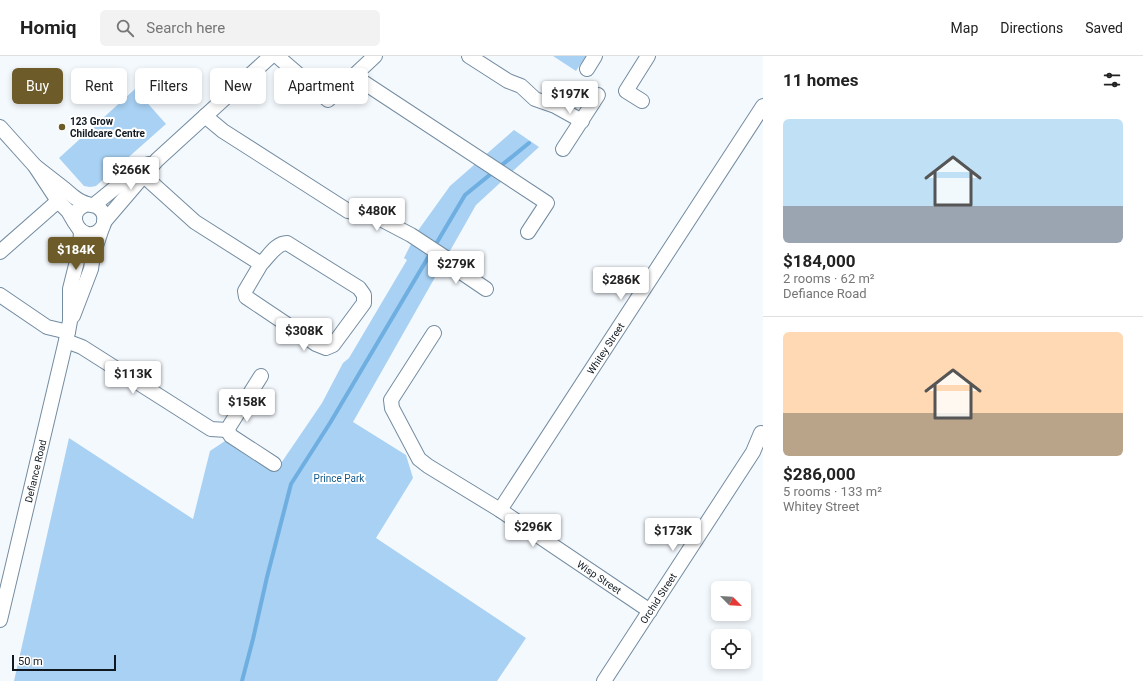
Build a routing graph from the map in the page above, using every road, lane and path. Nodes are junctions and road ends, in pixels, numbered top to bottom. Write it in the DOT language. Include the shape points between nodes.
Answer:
graph roads {
  1 [pos="271,56"];
  2 [pos="277,56"];
  3 [pos="375,56"];
  4 [pos="469,56"];
  5 [pos="595,56"];
  6 [pos="648,56"];
  7 [pos="291,68"];
  8 [pos="362,68"];
  9 [pos="587,68"];
  10 [pos="368,85"];
  11 [pos="598,95"];
  12 [pos="642,101"];
  13 [pos="763,106"];
  14 [pos="205,116"];
  15 [pos="582,121"];
  16 [pos="0,127"];
  17 [pos="563,149"];
  18 [pos="157,160"];
  19 [pos="35,166"];
  20 [pos="144,176"];
  21 [pos="58,201"];
  22 [pos="91,205"];
  23 [pos="103,225"];
  24 [pos="78,227"];
  25 [pos="528,232"];
  26 [pos="0,252"];
  27 [pos="262,264"];
  28 [pos="486,289"];
  29 [pos="0,295"];
  30 [pos="68,332"];
  31 [pos="434,333"];
  32 [pos="261,376"];
  33 [pos="227,430"];
  34 [pos="761,433"];
  35 [pos="274,464"];
  36 [pos="500,510"];
  37 [pos="650,611"];
  38 [pos="0,620"];
  39 [pos="604,681"];
  1 -- 14 [label="street, Defiance Road"];
  2 -- 7 [label="street"];
  3 -- 8 [label="street"];
  4 -- 15 [label="street" via="508,81 522,86 535,99 555,106"];
  5 -- 9 [label="street"];
  6 -- 12 [label="street" via="626,91"];
  10 -- 25 [label="street" via="547,203"];
  11 -- 15 [label="street"];
  13 -- 36 [label="street, Whitey Street"];
  14 -- 18 [label="street, Defiance Road"];
  14 -- 28 [label="street" via="223,131 348,211 371,214 411,235"];
  15 -- 17 [label="street"];
  16 -- 19 [label="street"];
  18 -- 20 [label="street, Defiance Road"];
  18 -- 22 [label="street, Defiance Road" via="137,170"];
  19 -- 21 [label="street"];
  19 -- 22 [label="street" via="74,197"];
  20 -- 23 [label="street, Defiance Road"];
  20 -- 27 [label="street" via="195,222"];
  21 -- 24 [label="street"];
  21 -- 26 [label="street"];
  22 -- 23 [label="street" via="99,207 102,211"];
  22 -- 24 [label="street" via="79,209 76,213"];
  23 -- 24 [label="street" via="92,234 86,234"];
  23 -- 30 [label="street, Defiance Road" via="91,269"];
  24 -- 30 [label="street, Defiance Road" via="80,249 70,289"];
  27 -- 27 [label="street" via="245,291 246,297 316,344 326,348 333,345 364,303 364,295 359,288 288,243 278,245"];
  29 -- 30 [label="street" via="47,326"];
  30 -- 33 [label="street" via="82,347 211,428"];
  30 -- 38 [label="street, Defiance Road"];
  31 -- 36 [label="street, Wisp Street" via="391,400 392,408 419,459"];
  32 -- 33 [label="street"];
  33 -- 35 [label="street" via="231,436"];
  34 -- 37 [label="street, Orchid Street" via="753,452"];
  36 -- 37 [label="street, Wisp Street"];
  37 -- 39 [label="street, Orchid Street"];
}
